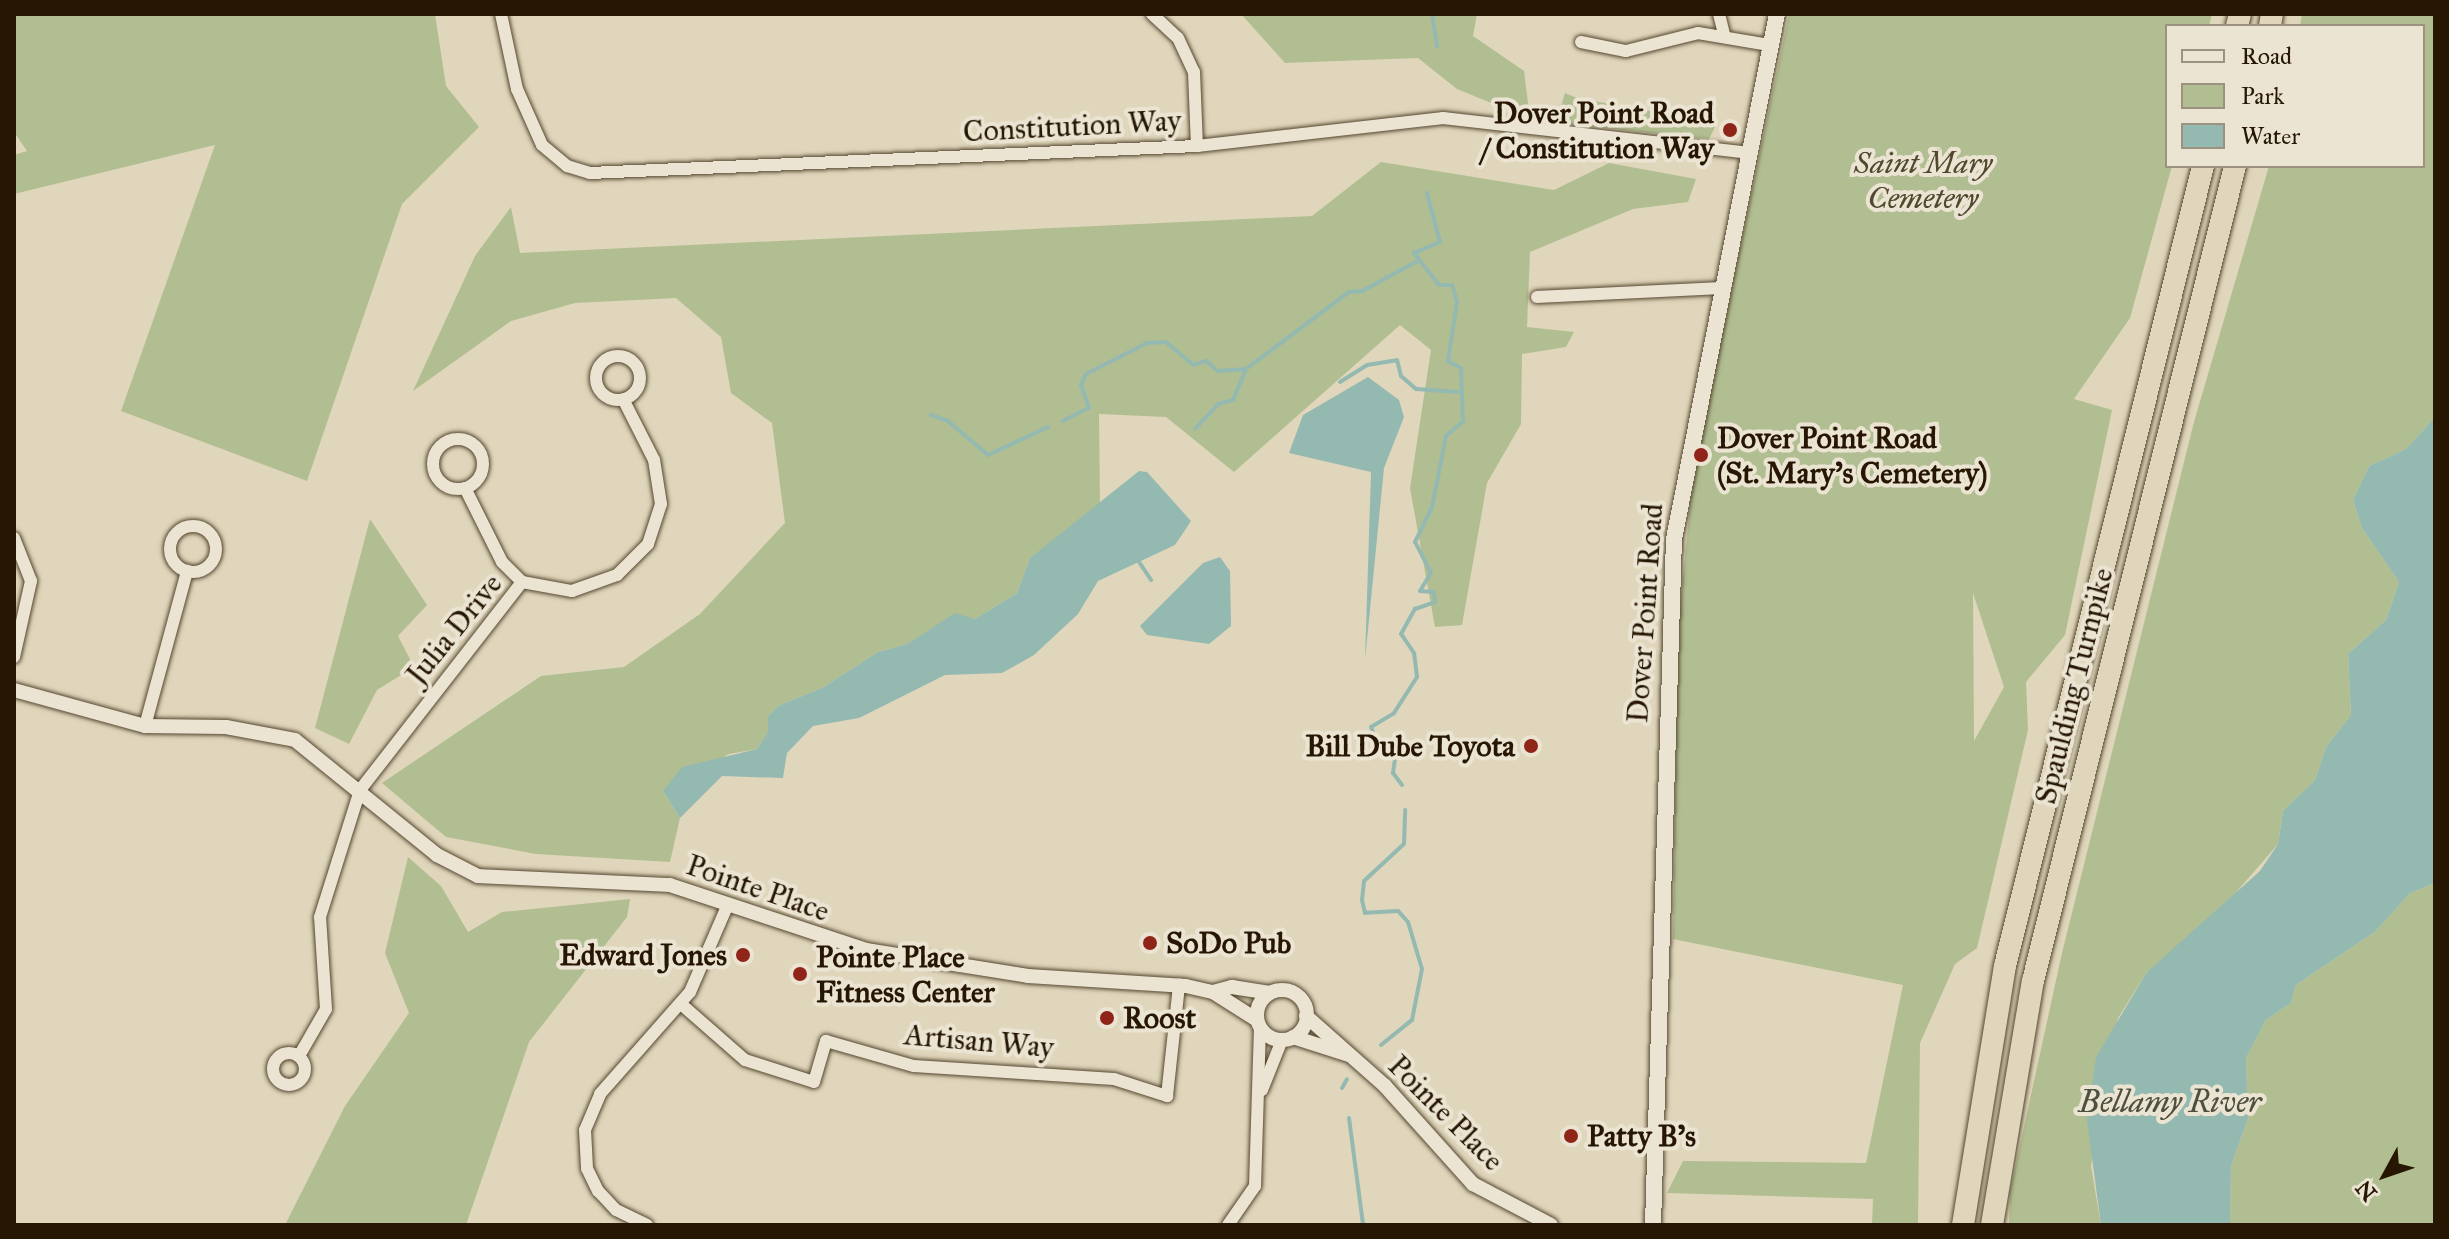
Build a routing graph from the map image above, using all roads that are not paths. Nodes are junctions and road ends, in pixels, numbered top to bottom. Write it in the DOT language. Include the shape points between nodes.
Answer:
graph roads {
  1 [pos="501,14"];
  2 [pos="1152,14"];
  3 [pos="1719,14"];
  4 [pos="1777,14"];
  5 [pos="1724,34"];
  6 [pos="1581,42"];
  7 [pos="1769,45"];
  8 [pos="1197,146"];
  9 [pos="1748,153"];
  10 [pos="2203,168"];
  11 [pos="2235,168"];
  12 [pos="1721,288"];
  13 [pos="1537,297"];
  14 [pos="623,399"];
  15 [pos="465,488"];
  16 [pos="14,538"];
  17 [pos="187,571"];
  18 [pos="522,582"];
  19 [pos="14,657"];
  20 [pos="14,690"];
  21 [pos="145,726"];
  22 [pos="360,790"];
  23 [pos="728,904"];
  24 [pos="1179,985"];
  25 [pos="1213,992"];
  26 [pos="1270,993"];
  27 [pos="681,1004"];
  28 [pos="1306,1016"];
  29 [pos="1259,1024"];
  30 [pos="1287,1038"];
  31 [pos="1349,1055"];
  32 [pos="299,1056"];
  33 [pos="1260,1097"];
  34 [pos="647,1225"];
  35 [pos="1228,1225"];
  36 [pos="1551,1225"];
  37 [pos="1653,1225"];
  38 [pos="1963,1225"];
  39 [pos="1992,1225"];
  1 -- 8 [label="street, Constitution Way" via="527,118 542,145 575,170 667,173"];
  2 -- 8 [label="street" via="1178,38 1194,72"];
  3 -- 5 [label="street"];
  4 -- 7 [label="main road, Dover Point Road"];
  5 -- 6 [label="street" via="1698,33 1626,51"];
  5 -- 7 [label="street"];
  7 -- 9 [label="main road, Dover Point Road"];
  8 -- 9 [label="street, Constitution Way" via="1443,118"];
  9 -- 12 [label="main road, Dover Point Road"];
  10 -- 38 [label="highway, Spaulding Turnpike" via="2005,966"];
  11 -- 39 [label="highway, Spaulding Turnpike" via="2033,981"];
  12 -- 13 [label="street"];
  12 -- 37 [label="main road, Dover Point Road" via="1685,461 1671,586"];
  14 -- 18 [label="street, Julia Drive" via="659,475 661,504 648,544 617,575 589,587 559,591"];
  15 -- 15 [label="street" via="478,479 481,456 464,440 448,441 436,453 433,469 442,483"];
  15 -- 18 [label="street" via="494,550"];
  16 -- 19 [label="street" via="31,581"];
  17 -- 21 [label="street"];
  18 -- 22 [label="street, Julia Drive"];
  20 -- 21 [label="street, Pointe Place"];
  21 -- 22 [label="street, Pointe Place" via="281,735"];
  22 -- 23 [label="street, Pointe Place" via="437,855 478,876 651,882"];
  22 -- 32 [label="street" via="320,917 326,1009"];
  23 -- 24 [label="street, Pointe Place" via="836,942 941,965"];
  23 -- 27 [label="street" via="699,978"];
  24 -- 25 [label="street, Pointe Place"];
  24 -- 27 [label="street, Artisan Way" via="1167,1096 1114,1079 914,1066 826,1041 814,1082 745,1060"];
  25 -- 26 [label="street, Pointe Place" via="1232,987"];
  25 -- 29 [label="street, Pointe Place"];
  26 -- 28 [label="street" via="1296,995"];
  26 -- 29 [label="street" via="1258,1008"];
  27 -- 34 [label="street" via="600,1094 585,1130 584,1156 598,1191 616,1210"];
  28 -- 30 [label="street"];
  28 -- 31 [label="street, Pointe Place"];
  29 -- 30 [label="street"];
  29 -- 33 [label="street"];
  30 -- 31 [label="street, Pointe Place"];
  30 -- 33 [label="street"];
  31 -- 36 [label="street, Pointe Place" via="1473,1184"];
  33 -- 35 [label="street" via="1255,1186"];
}
